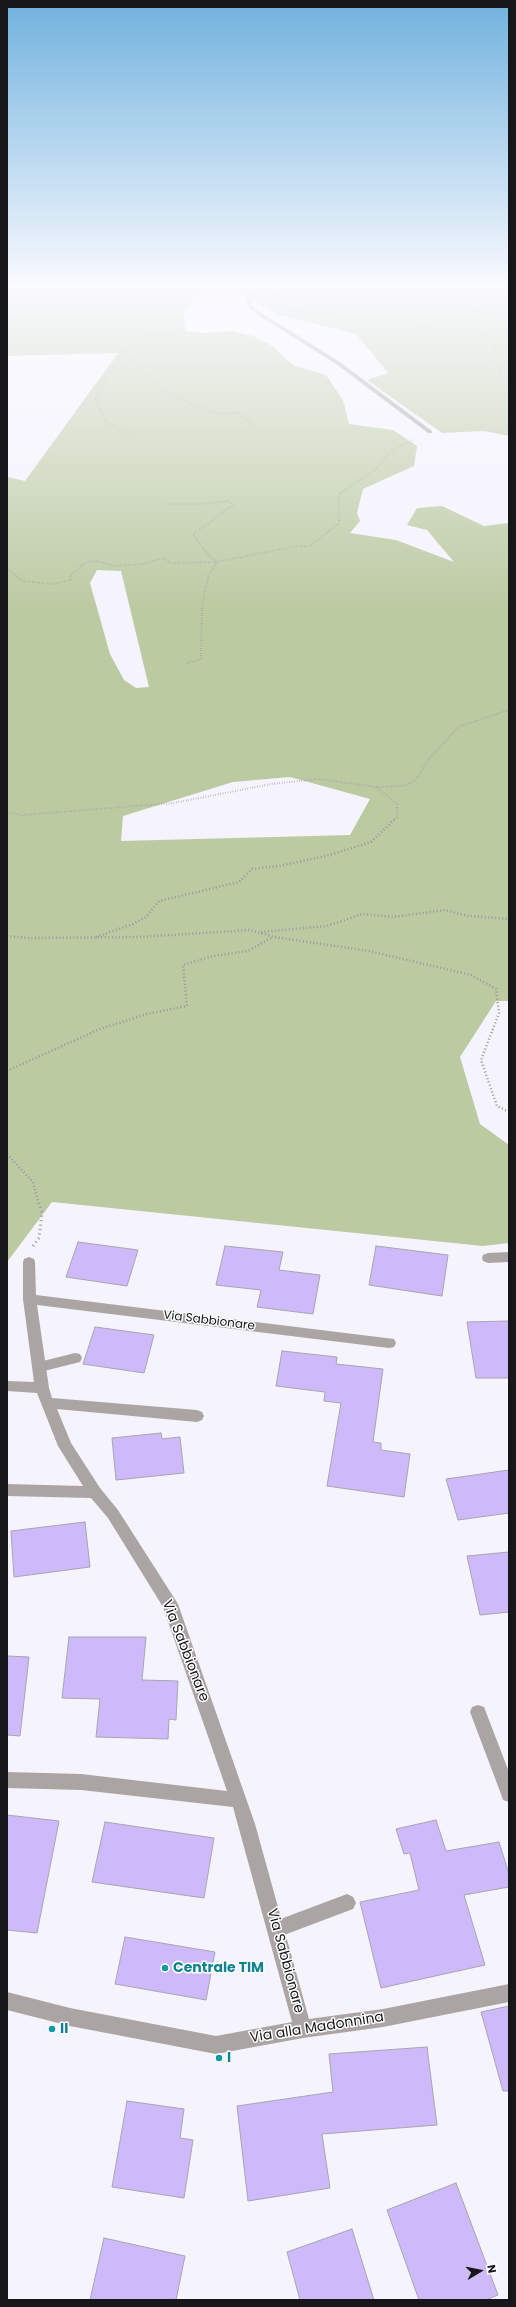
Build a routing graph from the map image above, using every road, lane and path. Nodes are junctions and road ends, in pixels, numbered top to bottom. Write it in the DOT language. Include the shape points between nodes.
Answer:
graph roads {
  1 [pos="97,394"];
  2 [pos="168,394"];
  3 [pos="379,394"];
  4 [pos="255,426"];
  5 [pos="430,432"];
  6 [pos="130,435"];
  7 [pos="166,504"];
  8 [pos="217,562"];
  9 [pos="7,568"];
  10 [pos="187,663"];
  11 [pos="509,710"];
  12 [pos="376,787"];
  13 [pos="7,812"];
  14 [pos="509,919"];
  15 [pos="259,932"];
  16 [pos="7,936"];
  17 [pos="274,937"];
  18 [pos="93,938"];
  19 [pos="7,1071"];
  20 [pos="509,1112"];
  21 [pos="7,1154"];
  22 [pos="509,1257"];
  23 [pos="488,1258"];
  24 [pos="29,1262"];
  25 [pos="30,1299"];
  26 [pos="389,1343"];
  27 [pos="75,1358"];
  28 [pos="40,1368"];
  29 [pos="7,1386"];
  30 [pos="42,1388"];
  31 [pos="46,1403"];
  32 [pos="197,1416"];
  33 [pos="7,1490"];
  34 [pos="94,1492"];
  35 [pos="478,1712"];
  36 [pos="7,1780"];
  37 [pos="509,1794"];
  38 [pos="239,1800"];
  39 [pos="347,1903"];
  40 [pos="276,1929"];
  41 [pos="509,1993"];
  42 [pos="7,2001"];
  43 [pos="303,2029"];
  1 -- 6 [label="path" via="95,399 98,410 106,422"];
  2 -- 4 [label="path" via="218,414 239,413"];
  3 -- 5 [label="street"];
  5 -- 8 [label="path" via="391,451 376,469 339,494 340,523 310,546 297,546"];
  7 -- 8 [label="path" via="228,501 233,505 193,534 208,555"];
  8 -- 9 [label="path" via="171,562 163,558 143,564 116,566 98,561 86,562 70,576 71,580 53,584 22,581"];
  8 -- 10 [label="path" via="208,577 202,606 201,659"];
  11 -- 12 [label="path" via="458,727 428,760 415,781 403,786"];
  12 -- 13 [label="path" via="319,779 271,784 174,803 22,815"];
  12 -- 18 [label="path" via="397,804 397,817 371,842 279,866 252,869 239,882 159,901 146,917"];
  14 -- 15 [label="path" via="468,916 445,910 393,917 362,914 327,926"];
  15 -- 17 [label="path"];
  15 -- 18 [label="path" via="250,930"];
  16 -- 18 [label="path"];
  17 -- 19 [label="path" via="248,951 213,956 183,965 187,1006 147,1014 100,1029"];
  17 -- 20 [label="path" via="369,951 471,975 496,990 498,1013 481,1060 497,1106"];
  21 -- 24 [label="path" via="33,1182 42,1213 39,1238 30,1248"];
  22 -- 23 [label="street"];
  24 -- 25 [label="street, Via Sabbionare"];
  25 -- 26 [label="street, Via Sabbionare"];
  25 -- 28 [label="street, Via Sabbionare"];
  27 -- 28 [label="street"];
  28 -- 30 [label="street, Via Sabbionare"];
  29 -- 30 [label="street"];
  30 -- 31 [label="street, Via Sabbionare"];
  31 -- 32 [label="street"];
  31 -- 34 [label="street, Via Sabbionare" via="65,1446"];
  33 -- 34 [label="street"];
  34 -- 38 [label="street, Via Sabbionare" via="114,1514 170,1604"];
  35 -- 37 [label="street"];
  36 -- 38 [label="street" via="81,1782"];
  38 -- 40 [label="street, Via Sabbionare"];
  39 -- 40 [label="street"];
  40 -- 43 [label="street, Via Sabbionare"];
  41 -- 43 [label="street, Via alla Madonnina" via="383,2018"];
  42 -- 43 [label="street, Via alla Madonnina" via="70,2017 216,2045"];
}
